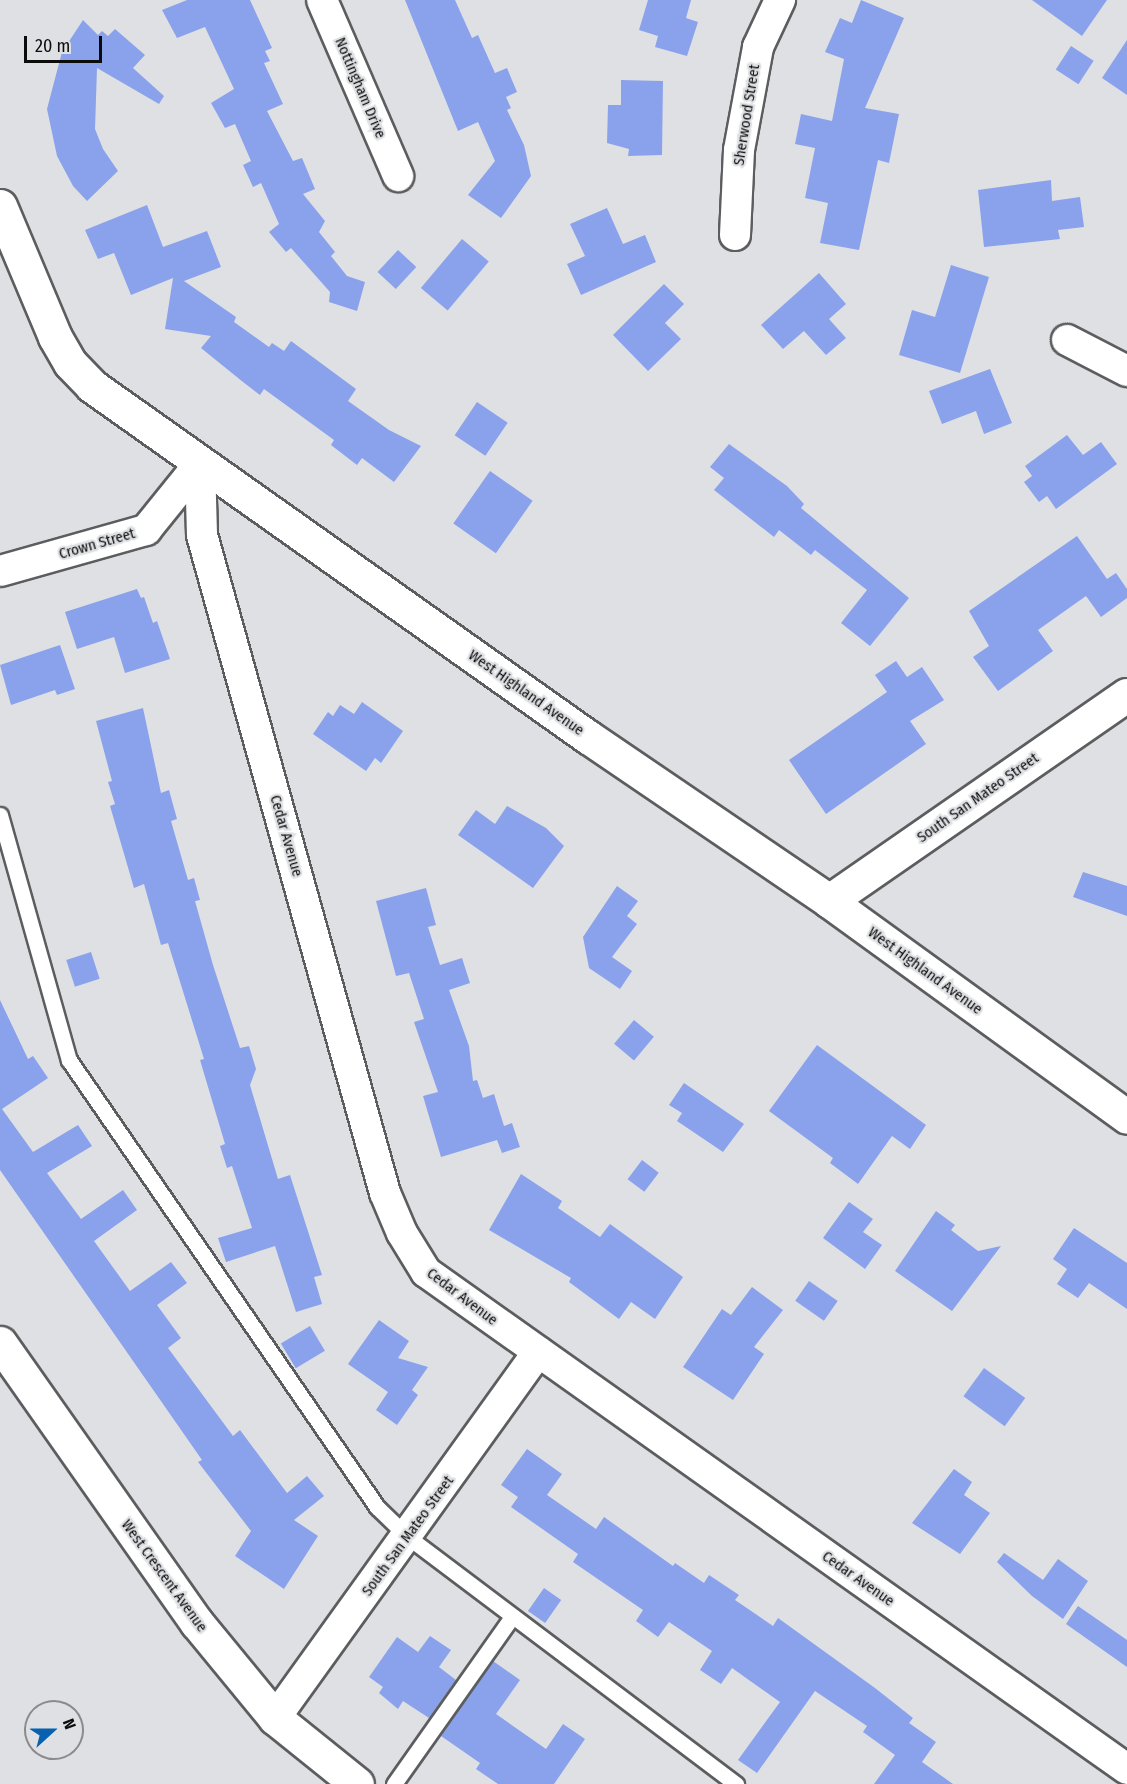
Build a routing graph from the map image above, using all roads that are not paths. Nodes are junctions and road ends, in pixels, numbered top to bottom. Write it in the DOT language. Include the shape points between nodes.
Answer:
graph roads {
  1 [pos="322,0"];
  2 [pos="780,0"];
  3 [pos="398,176"];
  4 [pos="0,206"];
  5 [pos="735,235"];
  6 [pos="1067,340"];
  7 [pos="1127,371"];
  8 [pos="200,463"];
  9 [pos="0,571"];
  10 [pos="1127,695"];
  11 [pos="0,815"];
  12 [pos="829,901"];
  13 [pos="1127,1117"];
  14 [pos="0,1343"];
  15 [pos="538,1352"];
  16 [pos="408,1537"];
  17 [pos="512,1617"];
  18 [pos="275,1718"];
  19 [pos="1127,1769"];
  20 [pos="357,1784"];
  21 [pos="394,1784"];
  22 [pos="736,1784"];
  1 -- 3 [label="street, Nottingham Drive"];
  2 -- 5 [label="street, Sherwood Street" via="758,46 738,150"];
  4 -- 8 [label="street, West Highland Avenue" via="70,363 92,386"];
  6 -- 7 [label="street"];
  8 -- 9 [label="street, Crown Street" via="146,530"];
  8 -- 12 [label="street, West Highland Avenue"];
  8 -- 15 [label="street, Cedar Avenue" via="202,535 385,1193 402,1233 426,1272"];
  10 -- 12 [label="street, South San Mateo Street"];
  11 -- 16 [label="lane" via="69,1060 377,1508"];
  12 -- 13 [label="street, West Highland Avenue"];
  14 -- 18 [label="street, West Crescent Avenue" via="197,1623"];
  15 -- 16 [label="street, South San Mateo Street"];
  15 -- 19 [label="street, Cedar Avenue"];
  16 -- 17 [label="lane"];
  16 -- 18 [label="street, South San Mateo Street"];
  17 -- 21 [label="lane"];
  17 -- 22 [label="lane"];
  18 -- 20 [label="street, West Crescent Avenue"];
}
